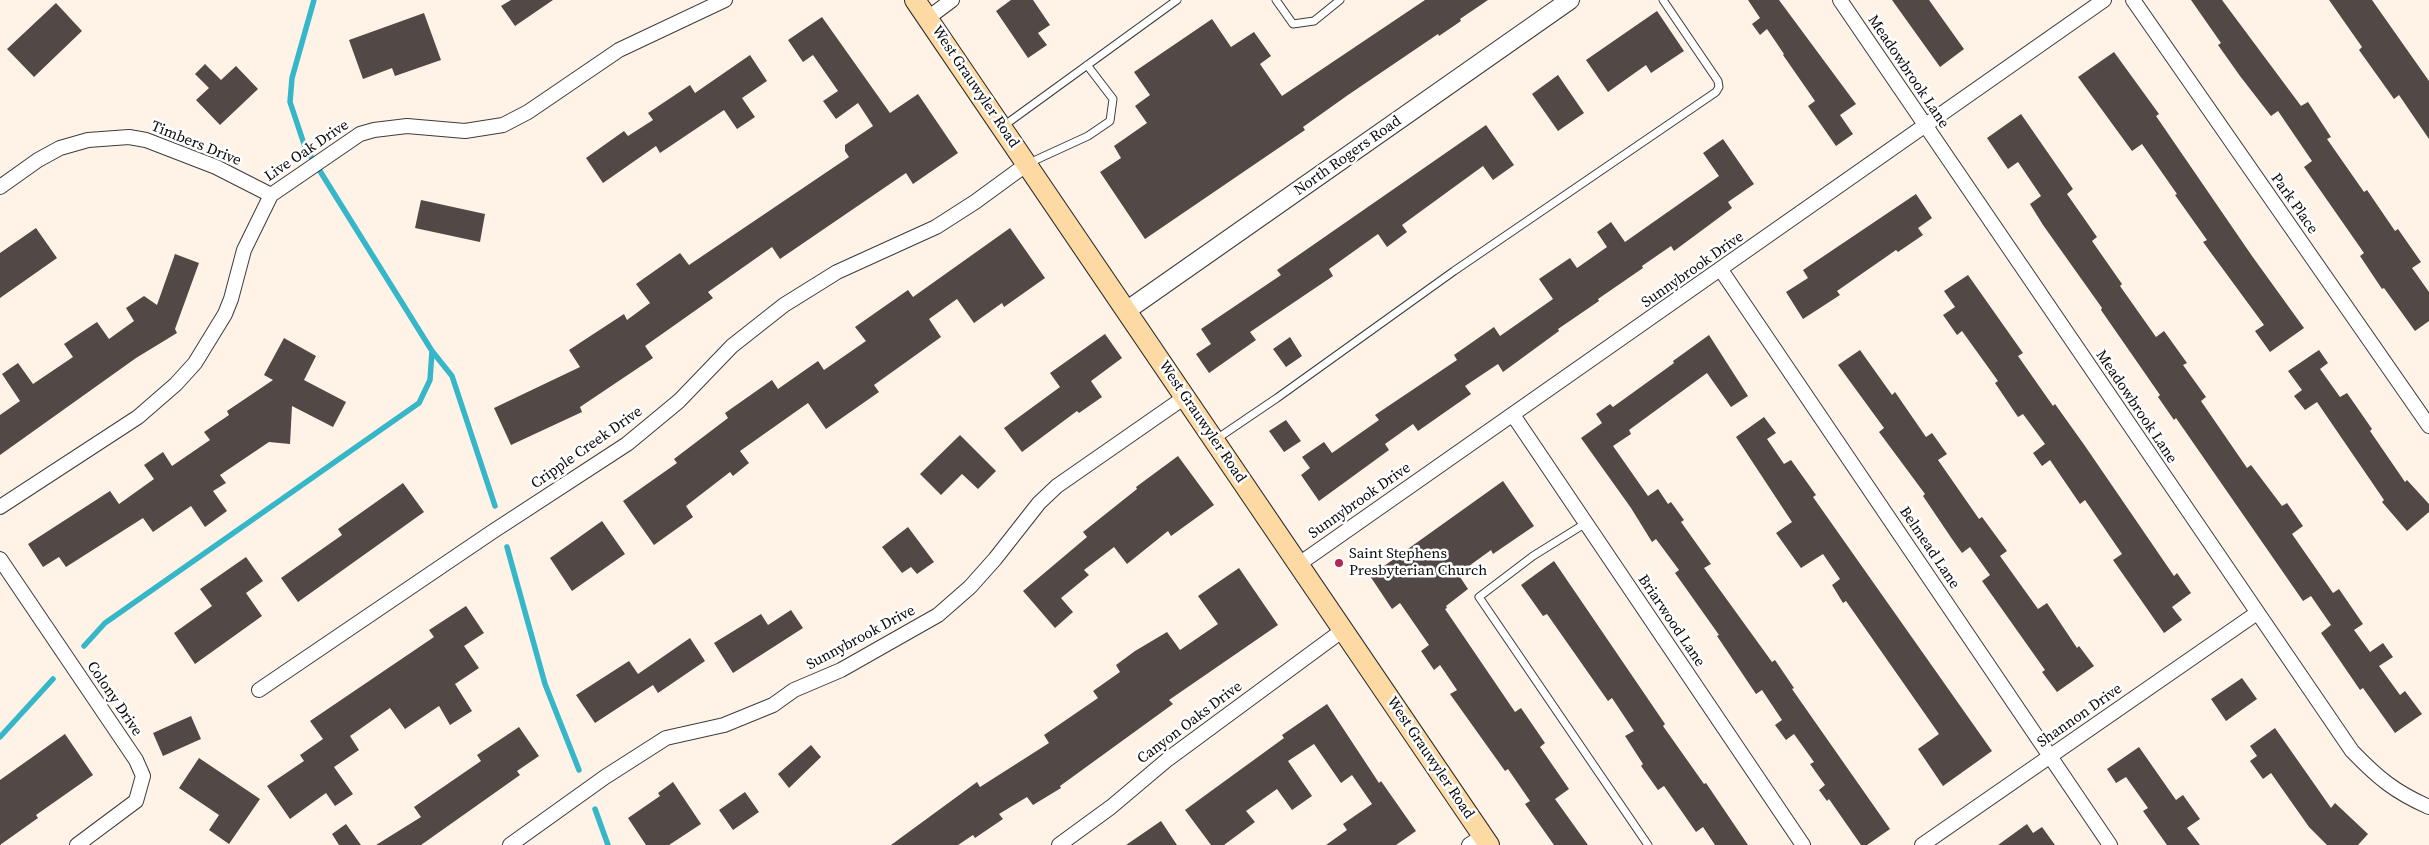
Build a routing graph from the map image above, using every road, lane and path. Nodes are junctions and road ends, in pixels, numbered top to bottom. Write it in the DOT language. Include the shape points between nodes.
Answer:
graph roads {
  1 [pos="725,0"];
  2 [pos="915,0"];
  3 [pos="952,0"];
  4 [pos="1177,0"];
  5 [pos="1276,0"];
  6 [pos="1340,0"];
  7 [pos="1570,0"];
  8 [pos="1664,0"];
  9 [pos="1840,0"];
  10 [pos="2104,0"];
  11 [pos="2133,0"];
  12 [pos="928,18"];
  13 [pos="1088,65"];
  14 [pos="1926,126"];
  15 [pos="1002,127"];
  16 [pos="1027,164"];
  17 [pos="0,187"];
  18 [pos="270,195"];
  19 [pos="1721,270"];
  20 [pos="1126,311"];
  21 [pos="1185,396"];
  22 [pos="1513,415"];
  23 [pos="2429,426"];
  24 [pos="1214,440"];
  25 [pos="0,507"];
  26 [pos="1586,523"];
  27 [pos="0,559"];
  28 [pos="1299,564"];
  29 [pos="2256,613"];
  30 [pos="1343,630"];
  31 [pos="259,690"];
  32 [pos="2050,756"];
  33 [pos="2429,807"];
  34 [pos="1480,842"];
  35 [pos="77,845"];
  36 [pos="510,845"];
  37 [pos="1059,845"];
  38 [pos="1648,845"];
  39 [pos="1803,845"];
  40 [pos="1922,845"];
  41 [pos="2110,845"];
  1 -- 18 [label="street, Live Oak Drive" via="619,50 528,112 502,125 465,131 407,126 360,134"];
  2 -- 12 [label="main road, West Grauwyler Road"];
  3 -- 12 [label="street"];
  4 -- 13 [label="lane"];
  5 -- 6 [label="lane" via="1293,24 1314,21"];
  7 -- 20 [label="street, North Rogers Road"];
  8 -- 24 [label="lane" via="1718,81 1716,92"];
  9 -- 14 [label="street, Meadowbrook Lane"];
  10 -- 14 [label="street, Sunnybrook Drive"];
  11 -- 23 [label="street, Park Place"];
  12 -- 15 [label="main road, West Grauwyler Road"];
  13 -- 15 [label="lane"];
  13 -- 16 [label="lane" via="1113,99 1110,121 1088,136"];
  14 -- 19 [label="street, Sunnybrook Drive"];
  14 -- 29 [label="street, Meadowbrook Lane"];
  15 -- 16 [label="main road, West Grauwyler Road"];
  16 -- 20 [label="main road, West Grauwyler Road"];
  16 -- 31 [label="street, Cripple Creek Drive" via="936,227 837,272 784,305 732,346 679,401 627,444"];
  17 -- 18 [label="street, Timbers Drive" via="60,148 88,140 129,137 146,140 216,167"];
  18 -- 25 [label="street, Live Oak Drive" via="244,250 225,314 189,370 146,411"];
  19 -- 22 [label="street, Sunnybrook Drive"];
  19 -- 32 [label="street, Belmead Lane"];
  20 -- 21 [label="main road, West Grauwyler Road"];
  21 -- 24 [label="main road, West Grauwyler Road"];
  21 -- 36 [label="street, Sunnybrook Drive" via="1057,486 1039,502 970,587 938,615 841,670 794,690 773,705 724,725 666,738"];
  22 -- 26 [label="street, Briarwood Lane"];
  22 -- 28 [label="street, Sunnybrook Drive"];
  24 -- 28 [label="main road, West Grauwyler Road"];
  26 -- 38 [label="lane" via="1479,597"];
  26 -- 39 [label="street, Briarwood Lane"];
  27 -- 35 [label="street, Colony Drive" via="144,776 136,801"];
  28 -- 30 [label="main road, West Grauwyler Road"];
  29 -- 32 [label="street, Shannon Drive"];
  29 -- 33 [label="street, Meadowbrook Lane" via="2352,751 2380,780"];
  30 -- 34 [label="main road, West Grauwyler Road"];
  30 -- 37 [label="street, Canyon Oaks Drive" via="1168,759"];
  32 -- 40 [label="street, Shannon Drive"];
  32 -- 41 [label="street, Belmead Lane"];
}
